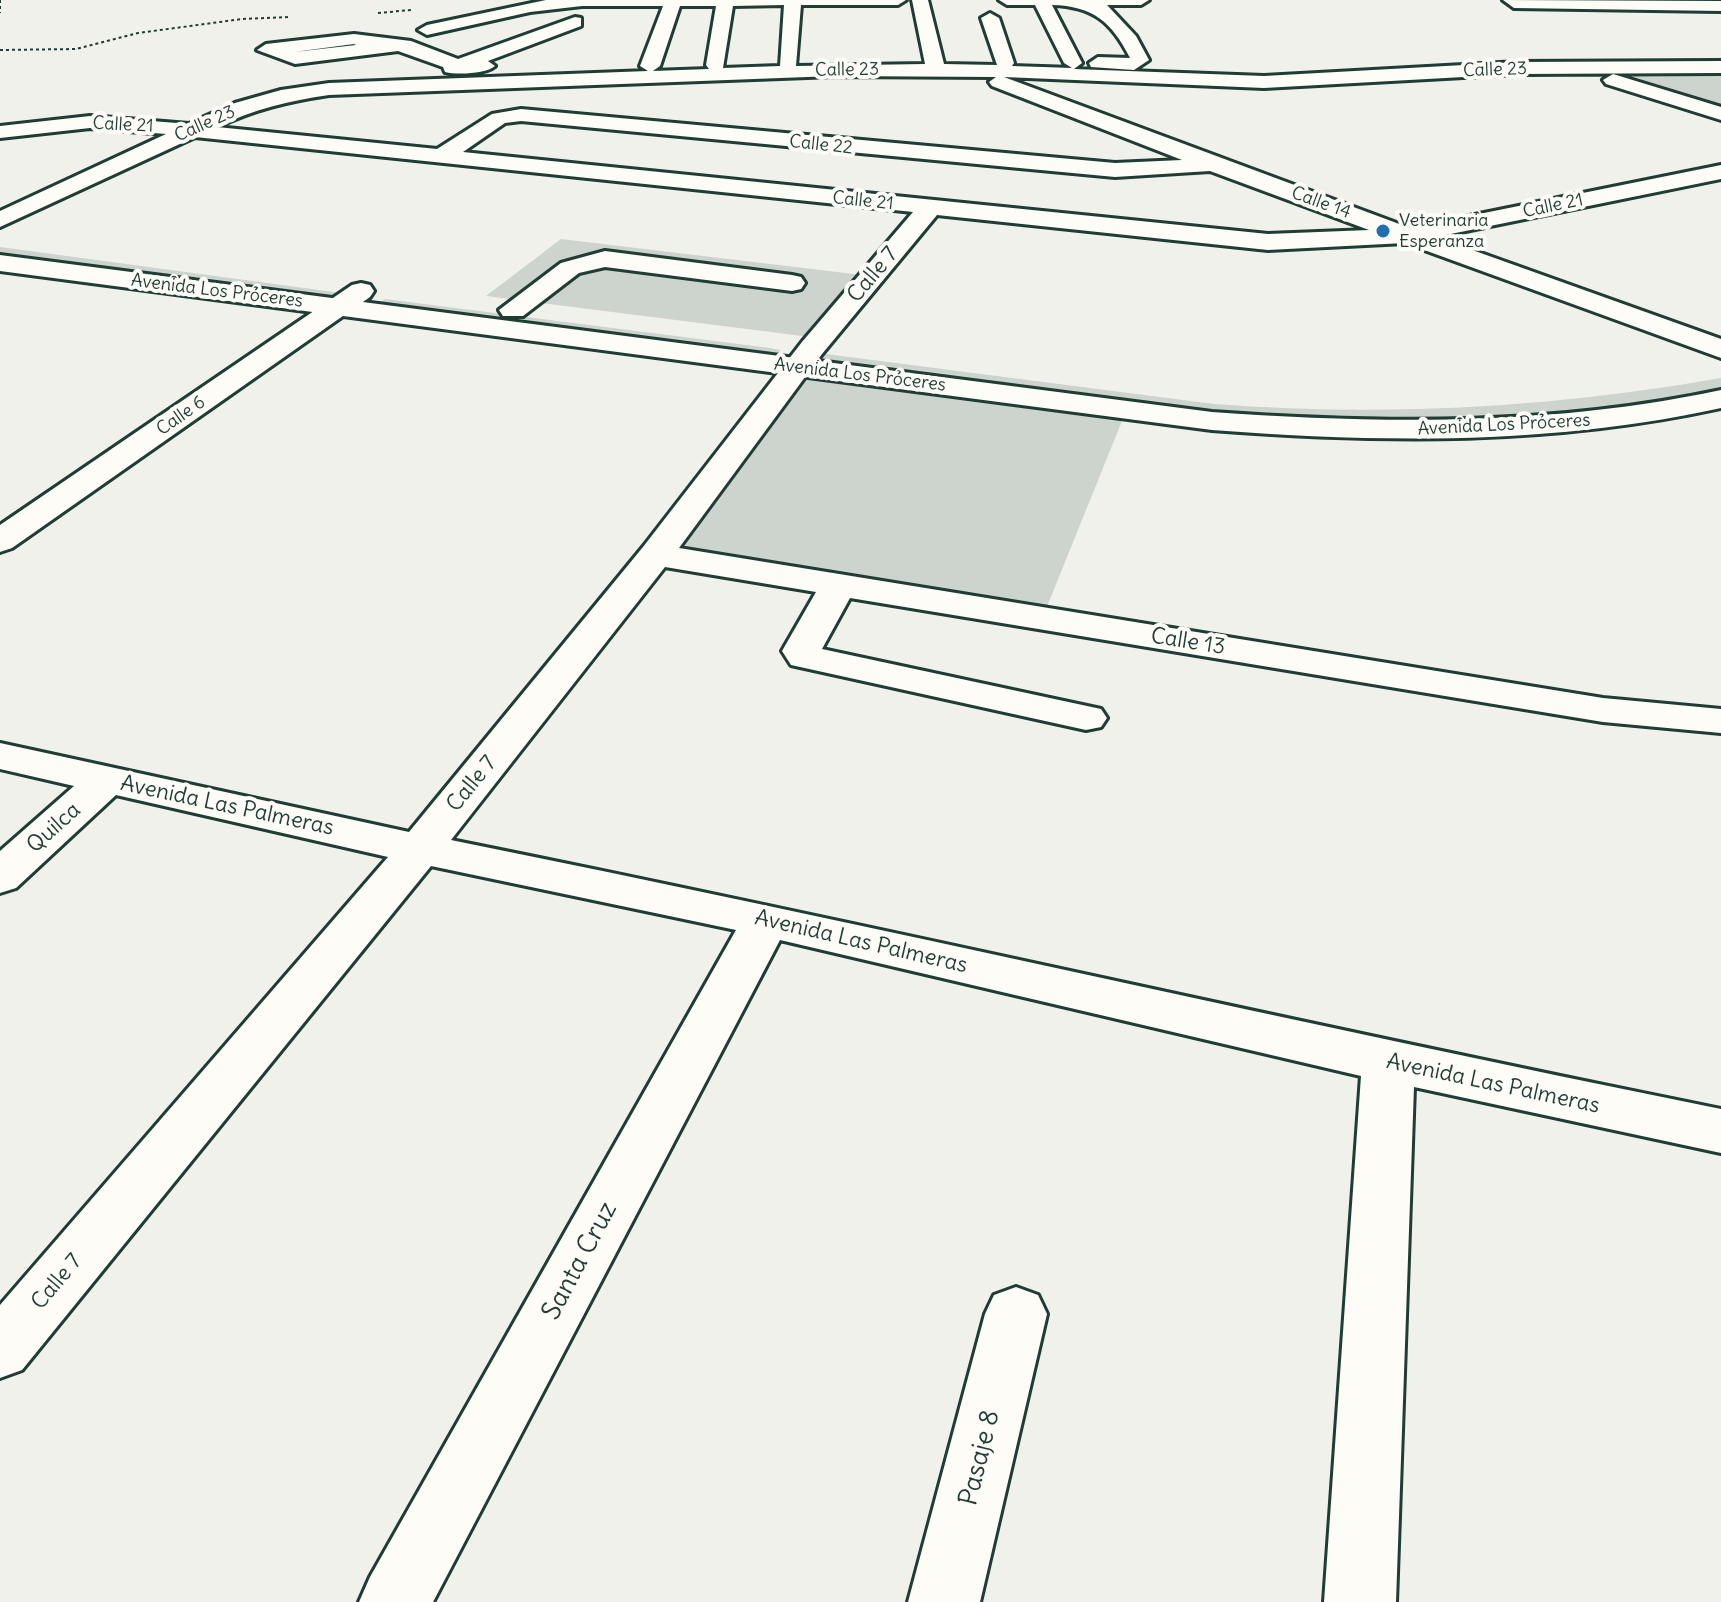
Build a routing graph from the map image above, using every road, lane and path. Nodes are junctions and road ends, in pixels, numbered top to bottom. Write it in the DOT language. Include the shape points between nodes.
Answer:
graph roads {
  1 [pos="0,0"];
  2 [pos="582,0"];
  3 [pos="674,0"];
  4 [pos="722,0"];
  5 [pos="793,0"];
  6 [pos="806,0"];
  7 [pos="848,0"];
  8 [pos="898,0"];
  9 [pos="920,0"];
  10 [pos="1007,0"];
  11 [pos="1041,0"];
  12 [pos="1057,0"];
  13 [pos="655,1"];
  14 [pos="1142,1"];
  15 [pos="1512,2"];
  16 [pos="1714,5"];
  17 [pos="0,13"];
  18 [pos="596,15"];
  19 [pos="990,18"];
  20 [pos="853,26"];
  21 [pos="427,30"];
  22 [pos="584,41"];
  23 [pos="399,45"];
  24 [pos="423,50"];
  25 [pos="1005,63"];
  26 [pos="1073,63"];
  27 [pos="788,64"];
  28 [pos="456,65"];
  29 [pos="716,65"];
  30 [pos="650,66"];
  31 [pos="935,66"];
  32 [pos="1721,67"];
  33 [pos="1577,68"];
  34 [pos="967,70"];
  35 [pos="427,84"];
  36 [pos="1721,114"];
  37 [pos="191,131"];
  38 [pos="0,132"];
  39 [pos="440,157"];
  40 [pos="1214,165"];
  41 [pos="1721,172"];
  42 [pos="930,208"];
  43 [pos="0,220"];
  44 [pos="1411,235"];
  45 [pos="0,243"];
  46 [pos="0,263"];
  47 [pos="792,283"];
  48 [pos="350,299"];
  49 [pos="513,310"];
  50 [pos="1721,349"];
  51 [pos="805,357"];
  52 [pos="1721,373"];
  53 [pos="1721,399"];
  54 [pos="0,541"];
  55 [pos="656,555"];
  56 [pos="839,585"];
  57 [pos="1086,718"];
  58 [pos="1721,721"];
  59 [pos="0,756"];
  60 [pos="107,780"];
  61 [pos="420,849"];
  62 [pos="0,877"];
  63 [pos="766,920"];
  64 [pos="1388,1062"];
  65 [pos="1721,1131"];
  66 [pos="1016,1314"];
  67 [pos="0,1350"];
  68 [pos="395,1602"];
  69 [pos="944,1602"];
  70 [pos="1360,1602"];
  1 -- 17 [label="path"];
  2 -- 13 [label="street"];
  2 -- 21 [label="street"];
  3 -- 4 [label="street"];
  3 -- 13 [label="street"];
  3 -- 30 [label="street"];
  4 -- 5 [label="street"];
  4 -- 29 [label="street" via="726,9"];
  5 -- 6 [label="street"];
  5 -- 27 [label="street"];
  6 -- 7 [label="street"];
  7 -- 8 [label="street"];
  7 -- 20 [label="street"];
  9 -- 31 [label="street"];
  10 -- 11 [label="street"];
  11 -- 12 [label="street"];
  11 -- 26 [label="street"];
  12 -- 14 [label="street"];
  12 -- 26 [label="street" via="1098,6 1123,30 1140,60"];
  13 -- 18 [label="street"];
  15 -- 16 [label="street"];
  18 -- 22 [label="street"];
  18 -- 24 [label="street" via="523,22"];
  18 -- 28 [label="street"];
  19 -- 25 [label="street"];
  23 -- 23 [label="street" via="295,58 266,50 343,39"];
  23 -- 24 [label="street"];
  24 -- 28 [label="street"];
  25 -- 26 [label="street"];
  25 -- 31 [label="street"];
  27 -- 29 [label="street"];
  27 -- 31 [label="street" via="858,57"];
  28 -- 30 [label="street"];
  28 -- 35 [label="street"];
  29 -- 30 [label="street"];
  31 -- 34 [label="street, Calle 23"];
  31 -- 35 [label="street, Calle 23"];
  32 -- 33 [label="street, Calle 23"];
  33 -- 34 [label="street, Calle 23" via="1264,82"];
  33 -- 36 [label="street"];
  34 -- 40 [label="street, Calle 14"];
  35 -- 37 [label="street, Calle 23" via="281,96"];
  37 -- 38 [label="street, Calle 21" via="90,122"];
  37 -- 39 [label="street, Calle 21"];
  37 -- 43 [label="street, Calle 23"];
  39 -- 40 [label="street, Calle 22" via="499,118 521,115 1100,169"];
  39 -- 42 [label="street, Calle 21"];
  40 -- 44 [label="street, Calle 14"];
  41 -- 44 [label="street, Calle 21"];
  42 -- 44 [label="street, Calle 21" via="1268,242"];
  42 -- 51 [label="street, Calle 7"];
  44 -- 50 [label="street, Calle 14"];
  45 -- 48 [label="street, Avenida Los Próceres"];
  46 -- 48 [label="street, Avenida Los Próceres"];
  47 -- 49 [label="street" via="605,259 570,268"];
  48 -- 49 [label="street, Avenida Los Próceres"];
  48 -- 51 [label="street, Avenida Los Próceres"];
  48 -- 54 [label="street, Calle 6"];
  49 -- 51 [label="street, Avenida Los Próceres"];
  51 -- 52 [label="street, Avenida Los Próceres" via="1291,405 1437,406 1582,396"];
  51 -- 53 [label="street, Avenida Los Próceres" via="1212,421 1303,428 1549,425"];
  51 -- 55 [label="street, Calle 7"];
  55 -- 56 [label="street, Calle 13"];
  55 -- 61 [label="street, Calle 7"];
  56 -- 57 [label="street" via="801,651 805,657"];
  56 -- 58 [label="street, Calle 13" via="1588,708"];
  59 -- 60 [label="street, Avenida Las Palmeras"];
  60 -- 61 [label="street, Avenida Las Palmeras"];
  60 -- 62 [label="street, Quilca"];
  61 -- 63 [label="street, Avenida Las Palmeras"];
  61 -- 67 [label="street, Calle 7"];
  63 -- 64 [label="street, Avenida Las Palmeras"];
  63 -- 68 [label="street, Santa Cruz"];
  64 -- 65 [label="street, Avenida Las Palmeras"];
  64 -- 70 [label="street"];
  66 -- 69 [label="street, Pasaje 8"];
}
